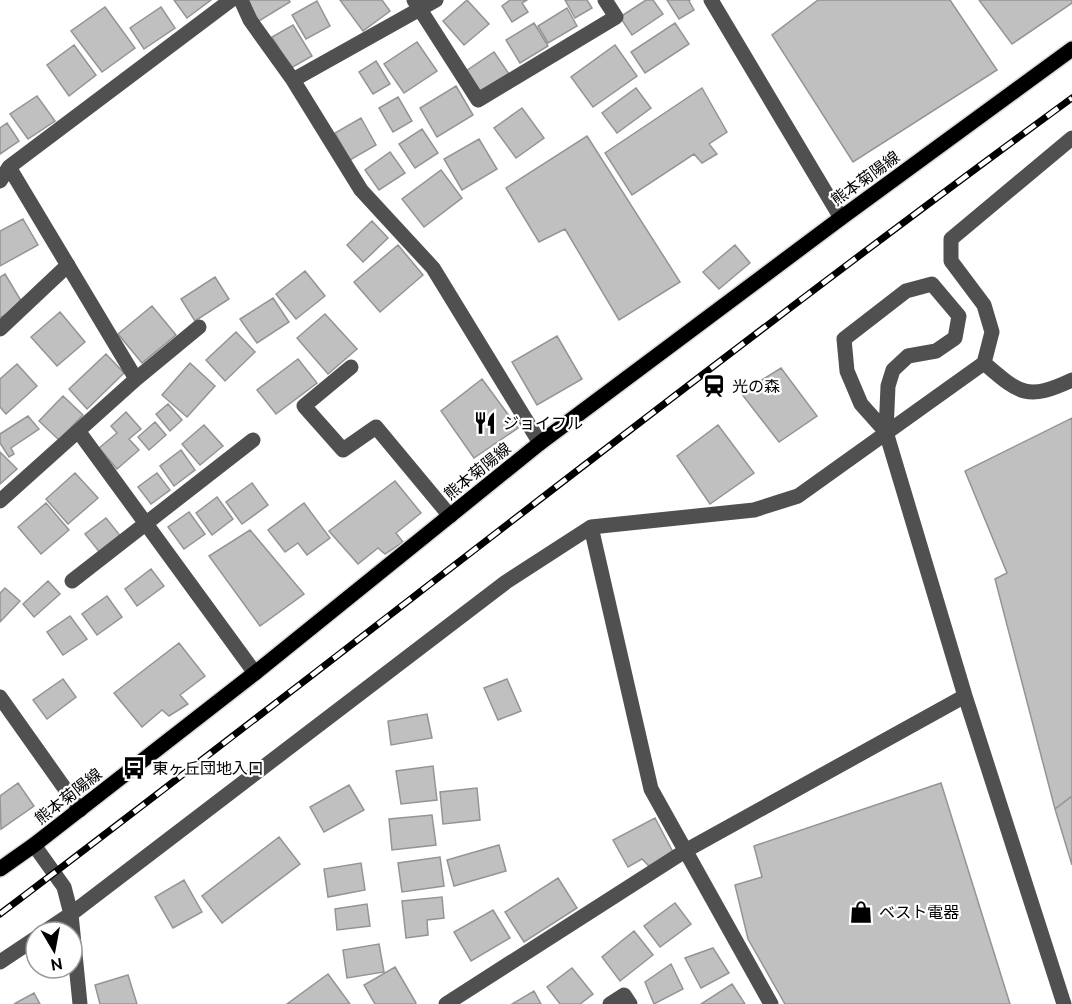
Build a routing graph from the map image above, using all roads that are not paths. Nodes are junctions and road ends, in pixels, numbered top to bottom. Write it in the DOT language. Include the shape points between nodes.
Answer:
graph roads {
  1 [pos="231,0"];
  2 [pos="242,0"];
  3 [pos="436,0"];
  4 [pos="605,0"];
  5 [pos="711,0"];
  6 [pos="417,5"];
  7 [pos="1072,49"];
  8 [pos="294,80"];
  9 [pos="1072,138"];
  10 [pos="9,167"];
  11 [pos="0,181"];
  12 [pos="841,218"];
  13 [pos="68,265"];
  14 [pos="199,327"];
  15 [pos="0,329"];
  16 [pos="984,363"];
  17 [pos="351,367"];
  18 [pos="136,379"];
  19 [pos="1072,380"];
  20 [pos="79,432"];
  21 [pos="886,432"];
  22 [pos="253,440"];
  23 [pos="540,443"];
  24 [pos="0,501"];
  25 [pos="450,516"];
  26 [pos="146,523"];
  27 [pos="591,526"];
  28 [pos="72,581"];
  29 [pos="255,673"];
  30 [pos="965,696"];
  31 [pos="0,697"];
  32 [pos="80,810"];
  33 [pos="34,845"];
  34 [pos="685,850"];
  35 [pos="0,869"];
  36 [pos="71,914"];
  37 [pos="62,920"];
  38 [pos="24,946"];
  39 [pos="0,962"];
  40 [pos="80,1004"];
  41 [pos="446,1004"];
  42 [pos="610,1004"];
  43 [pos="630,1004"];
  44 [pos="771,1004"];
  45 [pos="1064,1004"];
  1 -- 10 [label="street"];
  2 -- 8 [label="street" via="250,20"];
  3 -- 6 [label="street"];
  4 -- 6 [label="street" via="616,17 478,100"];
  5 -- 12 [label="street"];
  6 -- 8 [label="street"];
  7 -- 12 [label="main road, 熊本菊陽線"];
  8 -- 23 [label="street" via="361,190 433,268"];
  9 -- 16 [label="street" via="951,239 951,261 984,305 992,332"];
  10 -- 11 [label="street"];
  10 -- 13 [label="street"];
  12 -- 23 [label="main road, 熊本菊陽線"];
  13 -- 15 [label="street"];
  13 -- 18 [label="street"];
  14 -- 18 [label="street"];
  16 -- 19 [label="street" via="1010,386 1030,394"];
  16 -- 21 [label="street"];
  17 -- 25 [label="street" via="304,406 343,450 376,427"];
  18 -- 20 [label="street"];
  20 -- 24 [label="street"];
  20 -- 26 [label="street"];
  21 -- 21 [label="street" via="861,404 847,371 844,339 906,291 932,284 959,316 955,338 936,351 908,356 893,370 888,386"];
  21 -- 27 [label="street" via="798,496 754,510"];
  21 -- 30 [label="street"];
  22 -- 26 [label="street"];
  23 -- 25 [label="main road, 熊本菊陽線"];
  25 -- 29 [label="main road, 熊本菊陽線"];
  26 -- 28 [label="street"];
  26 -- 29 [label="street"];
  27 -- 34 [label="street" via="651,789"];
  27 -- 36 [label="street" via="506,582"];
  29 -- 32 [label="main road, 熊本菊陽線"];
  30 -- 34 [label="street"];
  30 -- 45 [label="street"];
  31 -- 32 [label="street"];
  32 -- 33 [label="main road, 熊本菊陽線"];
  33 -- 35 [label="main road, 熊本菊陽線"];
  33 -- 36 [label="street" via="64,887"];
  34 -- 41 [label="street"];
  34 -- 44 [label="street"];
  36 -- 37 [label="street"];
  36 -- 40 [label="street"];
  38 -- 39 [label="street"];
  42 -- 43 [label="street" via="624,995"];
}
